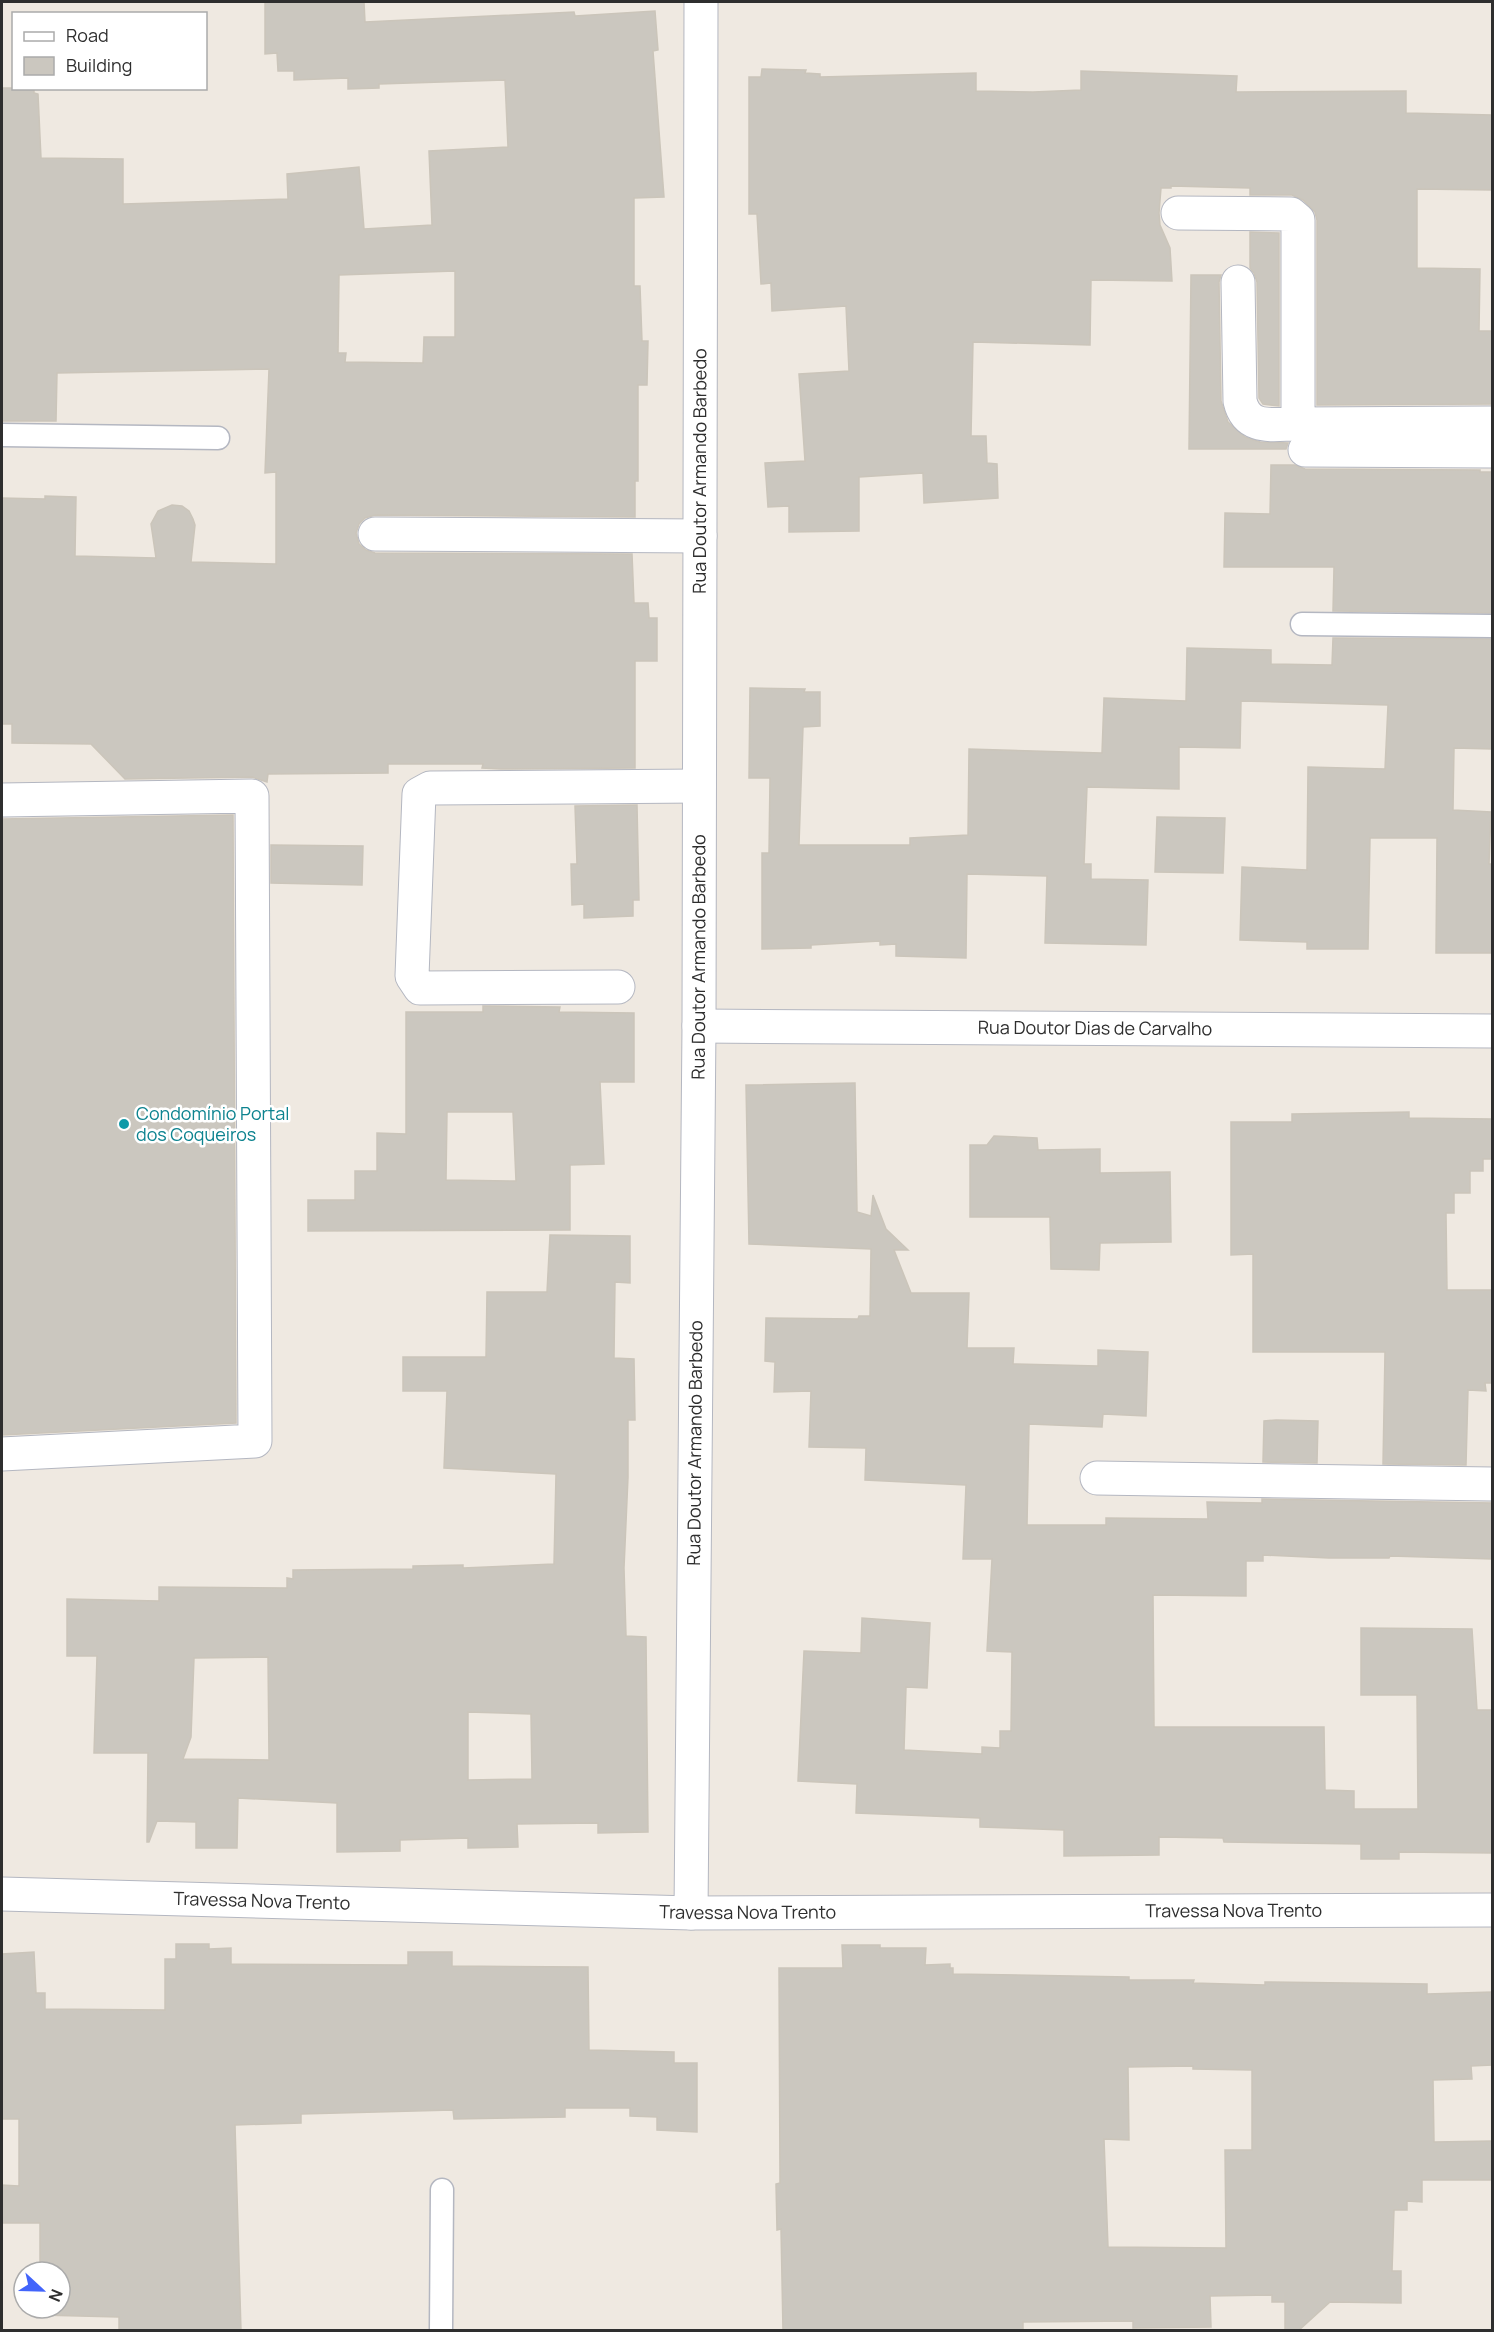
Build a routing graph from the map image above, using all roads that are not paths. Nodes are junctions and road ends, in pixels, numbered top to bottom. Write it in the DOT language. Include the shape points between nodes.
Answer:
graph roads {
  1 [pos="701,2"];
  2 [pos="1178,213"];
  3 [pos="1238,282"];
  4 [pos="1492,423"];
  5 [pos="2,435"];
  6 [pos="1301,437"];
  7 [pos="218,438"];
  8 [pos="1492,451"];
  9 [pos="375,534"];
  10 [pos="699,536"];
  11 [pos="1302,624"];
  12 [pos="1492,626"];
  13 [pos="699,786"];
  14 [pos="2,801"];
  15 [pos="618,987"];
  16 [pos="699,1026"];
  17 [pos="1492,1031"];
  18 [pos="2,1454"];
  19 [pos="1097,1478"];
  20 [pos="1492,1484"];
  21 [pos="2,1894"];
  22 [pos="1492,1910"];
  23 [pos="692,1913"];
  24 [pos="442,2190"];
  25 [pos="441,2331"];
  1 -- 10 [label="street, Rua Doutor Armando Barbedo"];
  2 -- 6 [label="street" via="1291,214 1298,220"];
  3 -- 6 [label="street" via="1239,400 1243,412 1252,421"];
  4 -- 6 [label="street"];
  5 -- 7 [label="lane"];
  6 -- 8 [label="street"];
  9 -- 10 [label="street"];
  10 -- 13 [label="street, Rua Doutor Armando Barbedo"];
  11 -- 12 [label="lane"];
  13 -- 15 [label="street" via="430,788 419,794 412,976 420,988"];
  13 -- 16 [label="street, Rua Doutor Armando Barbedo"];
  14 -- 18 [label="street" via="252,796 255,1441"];
  16 -- 17 [label="street, Rua Doutor Dias de Carvalho"];
  16 -- 23 [label="street, Rua Doutor Armando Barbedo"];
  19 -- 20 [label="street"];
  21 -- 23 [label="street, Travessa Nova Trento"];
  22 -- 23 [label="street, Travessa Nova Trento"];
  24 -- 25 [label="lane"];
}
